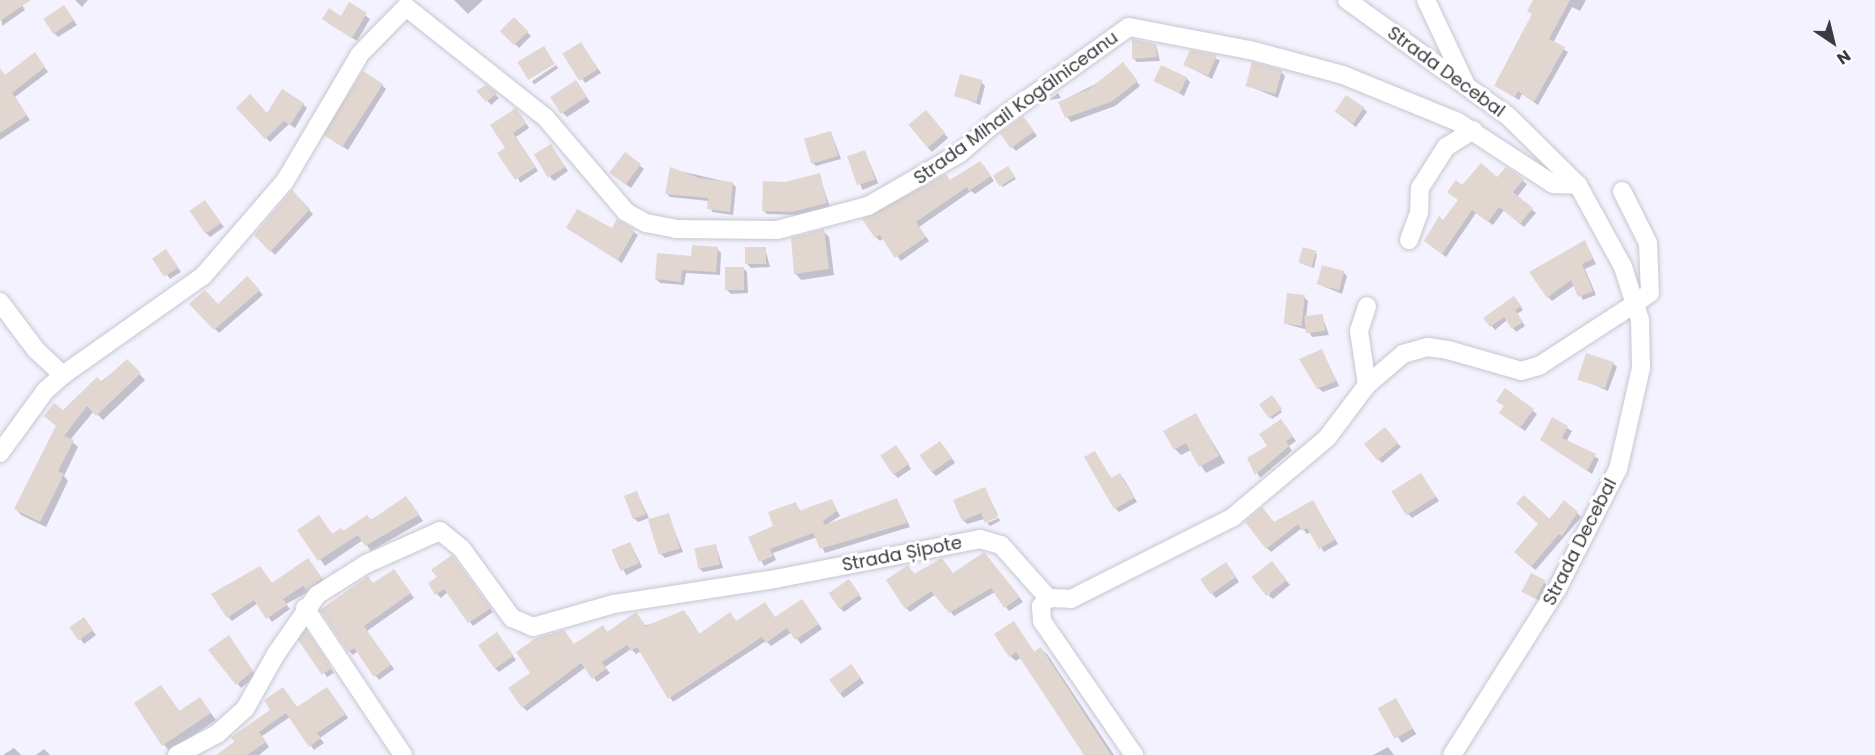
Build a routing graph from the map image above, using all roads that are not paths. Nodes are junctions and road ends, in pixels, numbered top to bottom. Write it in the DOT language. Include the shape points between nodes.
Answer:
graph roads {
  1 [pos="1347,0"];
  2 [pos="1426,0"];
  3 [pos="409,3"];
  4 [pos="1467,88"];
  5 [pos="1473,130"];
  6 [pos="1578,184"];
  7 [pos="1622,190"];
  8 [pos="1409,240"];
  9 [pos="0,302"];
  10 [pos="1636,303"];
  11 [pos="1367,306"];
  12 [pos="63,375"];
  13 [pos="1367,385"];
  14 [pos="0,453"];
  15 [pos="1048,598"];
  16 [pos="305,609"];
  17 [pos="177,755"];
  18 [pos="404,755"];
  19 [pos="1134,755"];
  20 [pos="1452,755"];
  1 -- 4 [label="street, Strada Decebal"];
  2 -- 4 [label="street"];
  3 -- 5 [label="street, Strada Mihail Kogălniceanu" via="545,117 626,212 646,223 676,229 777,230 868,206 960,153 1129,27 1250,50 1343,75"];
  3 -- 12 [label="street, Strada Mihail Kogălniceanu" via="360,54 285,181 203,276"];
  4 -- 6 [label="street, Strada Decebal" via="1509,117"];
  5 -- 6 [label="street, Strada Mihail Kogălniceanu" via="1553,184"];
  5 -- 8 [label="street" via="1446,147 1424,182"];
  6 -- 10 [label="street, Strada Decebal" via="1618,259"];
  7 -- 10 [label="street" via="1647,243 1650,293"];
  9 -- 12 [label="street" via="36,350"];
  10 -- 13 [label="street" via="1539,366 1521,371 1427,347 1402,354"];
  10 -- 20 [label="street, Strada Decebal" via="1642,357 1618,469 1557,590"];
  11 -- 13 [label="street" via="1359,331"];
  12 -- 14 [label="street, Strada Mihail Kogălniceanu" via="45,392"];
  13 -- 15 [label="street" via="1327,438 1233,517 1101,586 1071,599"];
  15 -- 16 [label="street, Strada Șipote" via="1001,544 980,539 775,579 614,604 533,627 512,618 462,549 440,531 366,564 317,595"];
  15 -- 19 [label="street" via="1041,606 1042,621"];
  16 -- 17 [label="street, Strada Șipote" via="245,709 217,734"];
  16 -- 18 [label="street"];
}
